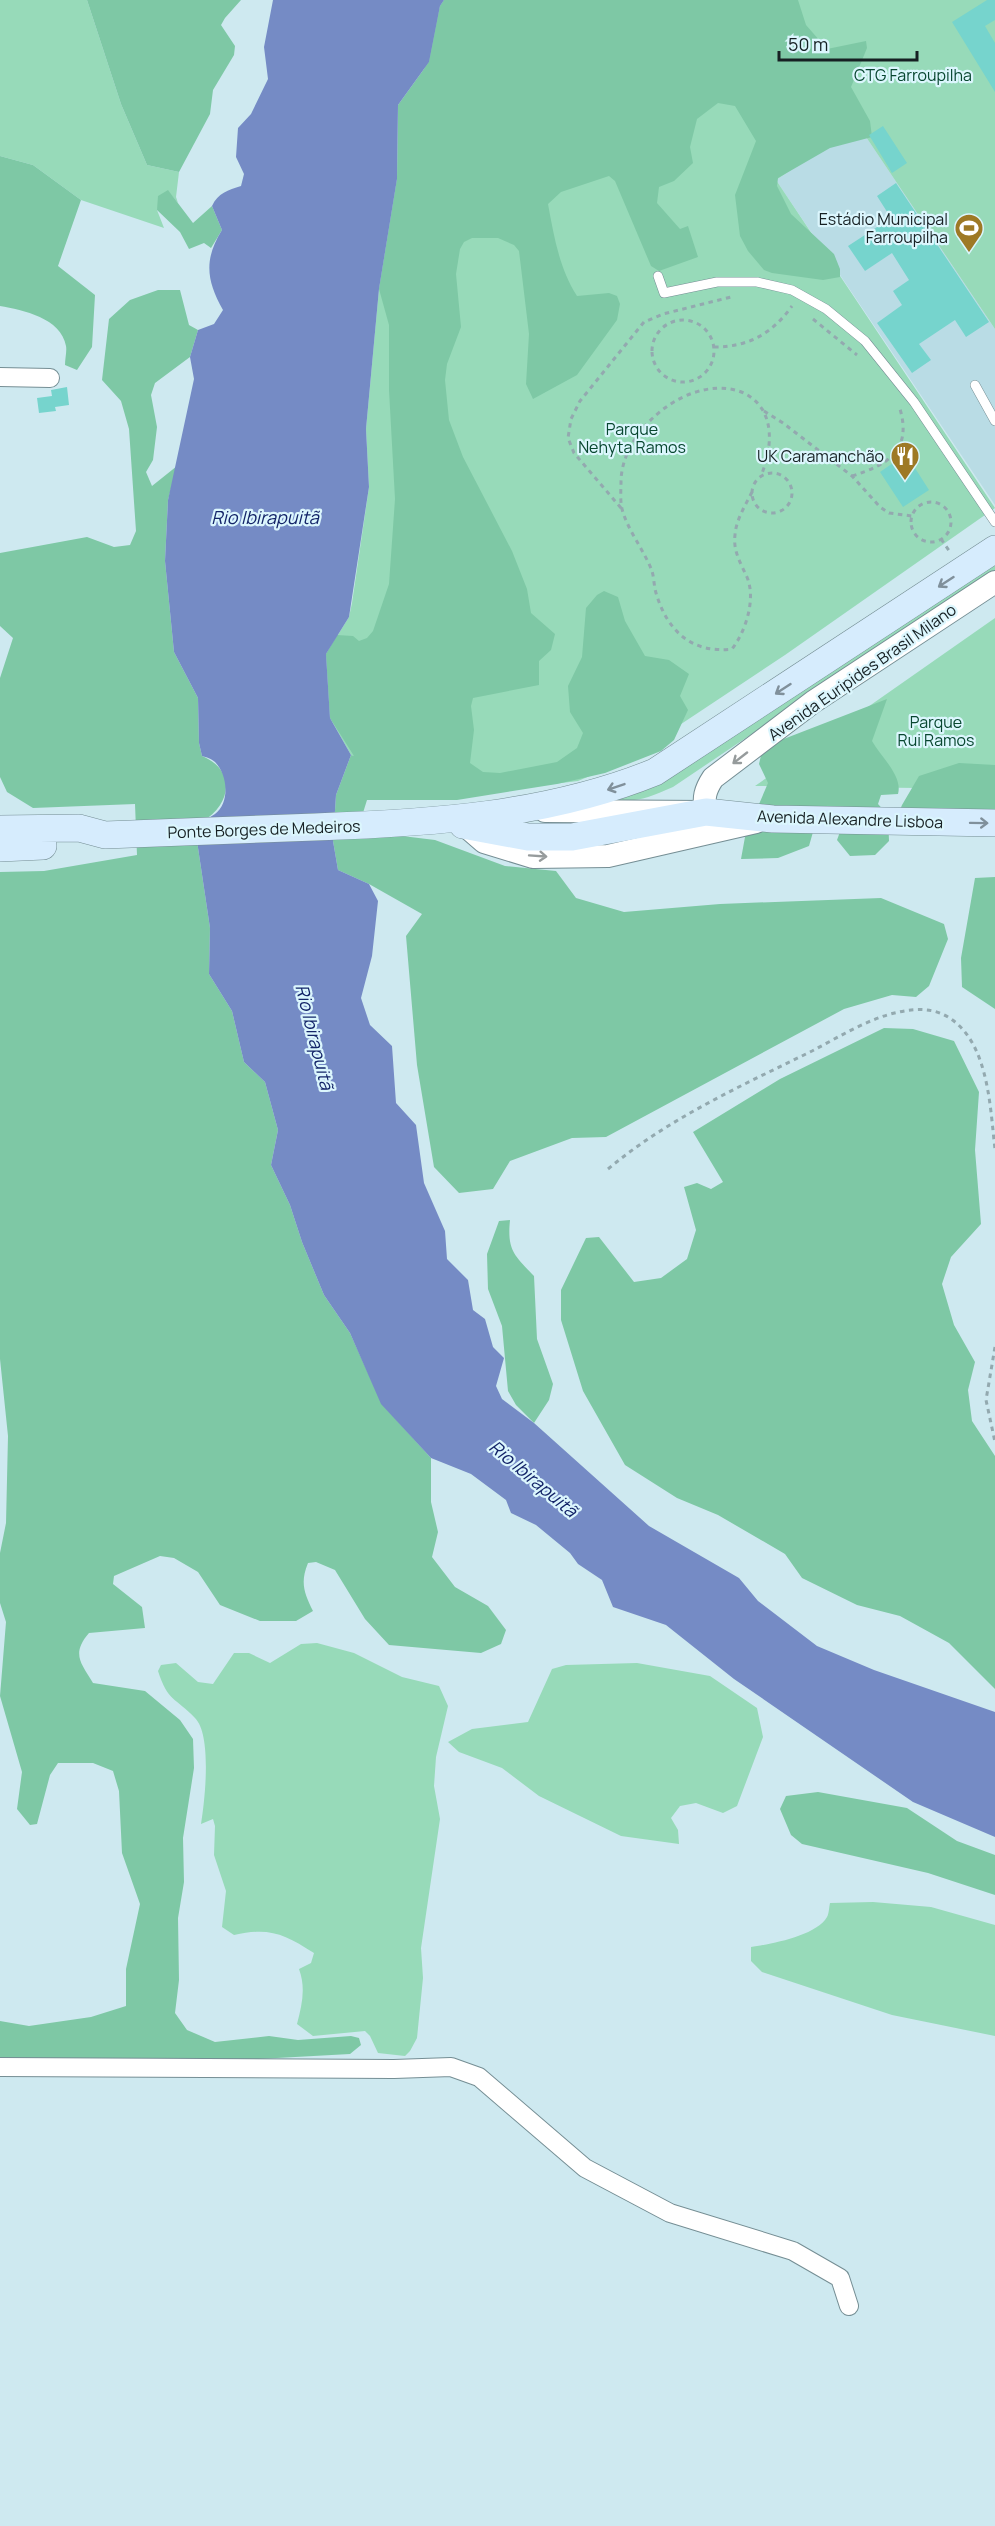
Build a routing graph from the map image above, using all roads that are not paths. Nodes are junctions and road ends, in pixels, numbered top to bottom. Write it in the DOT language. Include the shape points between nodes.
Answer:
graph roads {
  1 [pos="658,276"];
  2 [pos="0,377"];
  3 [pos="50,378"];
  4 [pos="975,385"];
  5 [pos="995,421"];
  6 [pos="995,522"];
  7 [pos="995,549"];
  8 [pos="995,582"];
  9 [pos="519,810"];
  10 [pos="706,812"];
  11 [pos="773,819"];
  12 [pos="455,823"];
  13 [pos="995,823"];
  14 [pos="401,824"];
  15 [pos="0,829"];
  16 [pos="116,834"];
  17 [pos="0,848"];
  18 [pos="0,2067"];
  19 [pos="849,2306"];
  1 -- 6 [label="lane" via="664,293 717,282 757,282 792,290 826,309 866,341 914,402"];
  2 -- 3 [label="street"];
  4 -- 5 [label="lane"];
  7 -- 9 [label="main road, Avenida Euripides Brasil Milano, one-way" via="655,772 603,791"];
  8 -- 10 [label="street, Avenida Euripides Brasil Milano, one-way" via="813,702 714,778 703,801"];
  9 -- 10 [label="street"];
  9 -- 12 [label="main road, Avenida Euripides Brasil Milano"];
  10 -- 11 [label="main road, Avenida Alexandre Lisboa"];
  10 -- 12 [label="main road, Avenida Euripides Brasil Milano" via="572,837 528,837"];
  12 -- 11 [label="street, one-way" via="484,842 533,857 608,856"];
  11 -- 13 [label="main road, Avenida Alexandre Lisboa, one-way"];
  12 -- 14 [label="main road, Avenida Euripides Brasil Milano"];
  14 -- 16 [label="main road, Ponte Borges de Medeiros"];
  15 -- 16 [label="main road" via="79,828"];
  16 -- 17 [label="main road" via="82,844"];
  18 -- 19 [label="street" via="451,2067 479,2077 585,2168 670,2213 793,2251 840,2278"];
}
